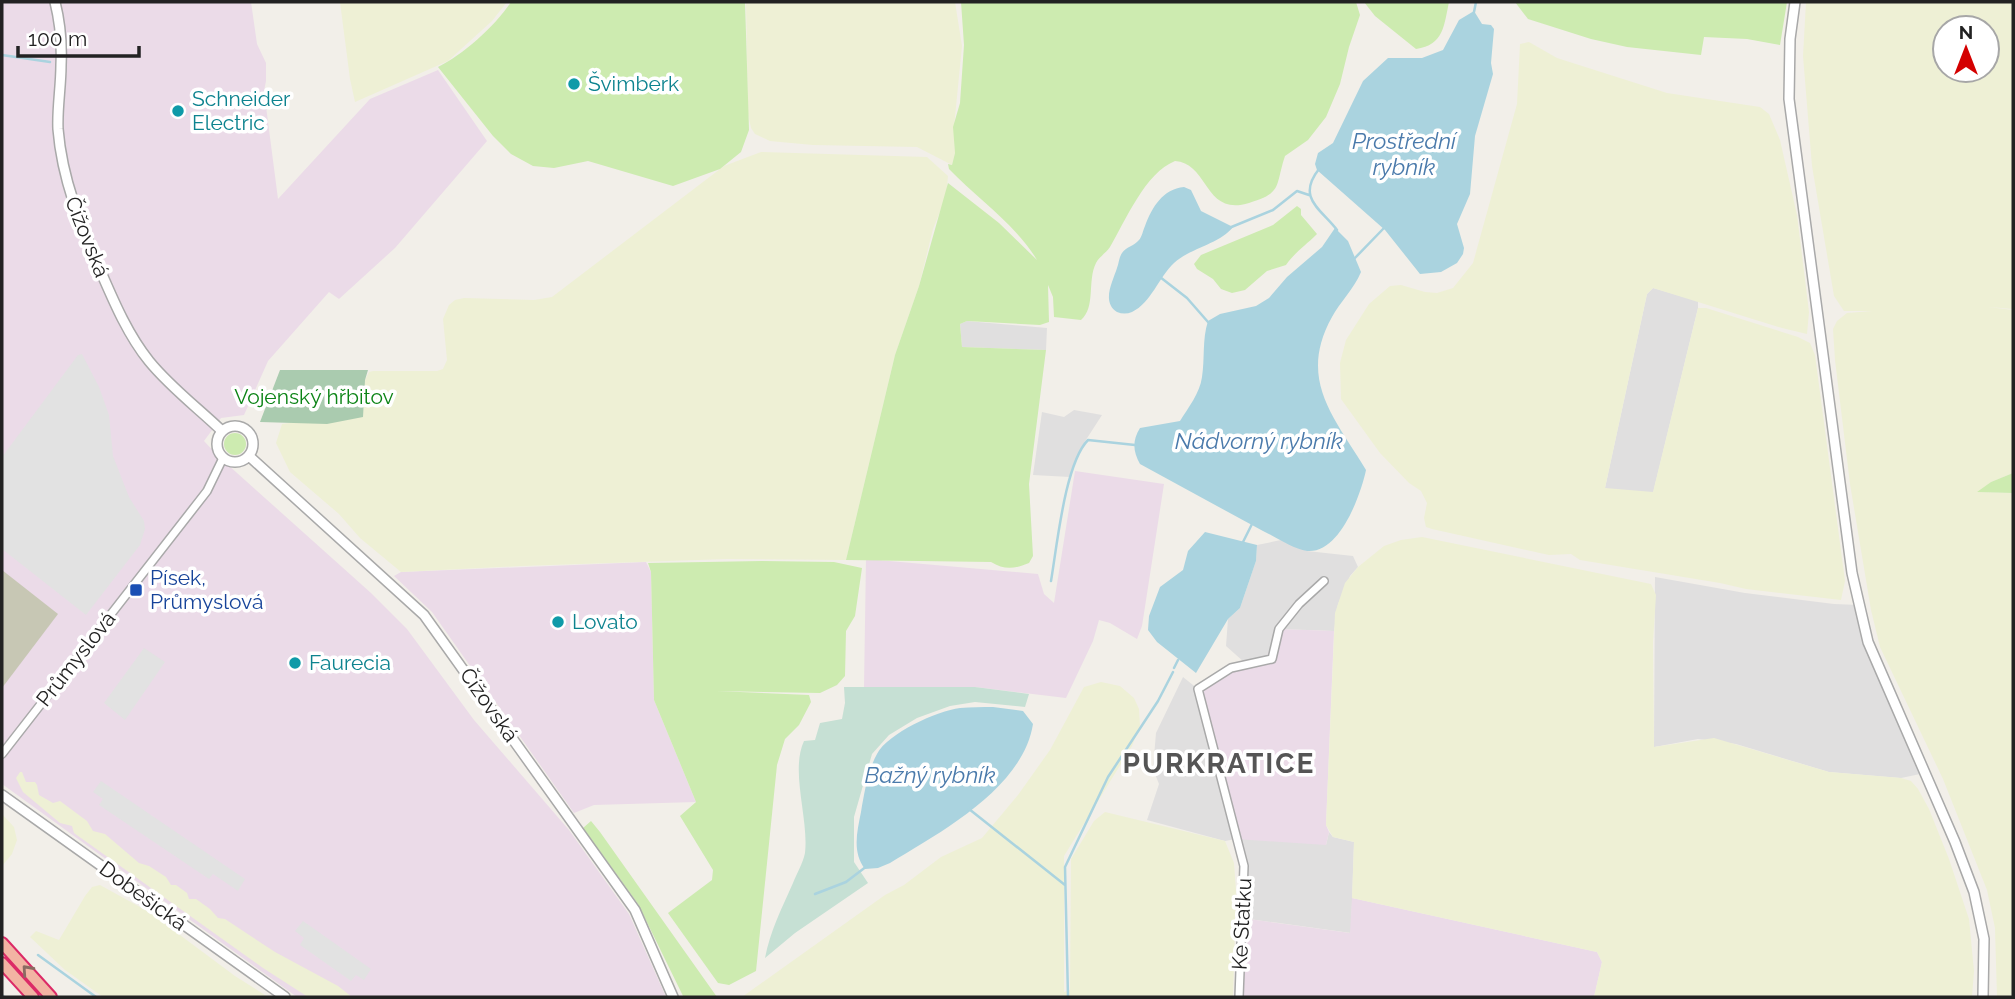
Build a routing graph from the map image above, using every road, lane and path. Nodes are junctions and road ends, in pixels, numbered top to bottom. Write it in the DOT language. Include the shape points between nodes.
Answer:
graph roads {
  1 [pos="55,2"];
  2 [pos="1795,2"];
  3 [pos="222,431"];
  4 [pos="249,456"];
  5 [pos="223,458"];
  6 [pos="1324,581"];
  7 [pos="2,754"];
  8 [pos="2,795"];
  9 [pos="2,943"];
  10 [pos="2,963"];
  11 [pos="33,997"];
  12 [pos="51,997"];
  13 [pos="285,997"];
  14 [pos="673,997"];
  15 [pos="1239,997"];
  16 [pos="1983,997"];
  1 -- 3 [label="street, Čížovská" via="61,37 61,158 82,228 143,353"];
  2 -- 16 [label="street" via="1789,99 1852,573 1868,642 1974,892 1984,939"];
  3 -- 4 [label="street" via="236,426 248,431 253,441"];
  3 -- 5 [label="street" via="216,445"];
  4 -- 5 [label="street" via="239,462"];
  4 -- 14 [label="street, Čížovská" via="424,615 635,910"];
  5 -- 7 [label="street, Průmyslová" via="207,491"];
  6 -- 15 [label="street, Ke Statku" via="1279,629 1272,659 1231,668 1198,689 1244,866"];
  8 -- 13 [label="street, Dobešická"];
  12 -- 9 [label="highway, one-way"];
  10 -- 11 [label="highway"];
}
